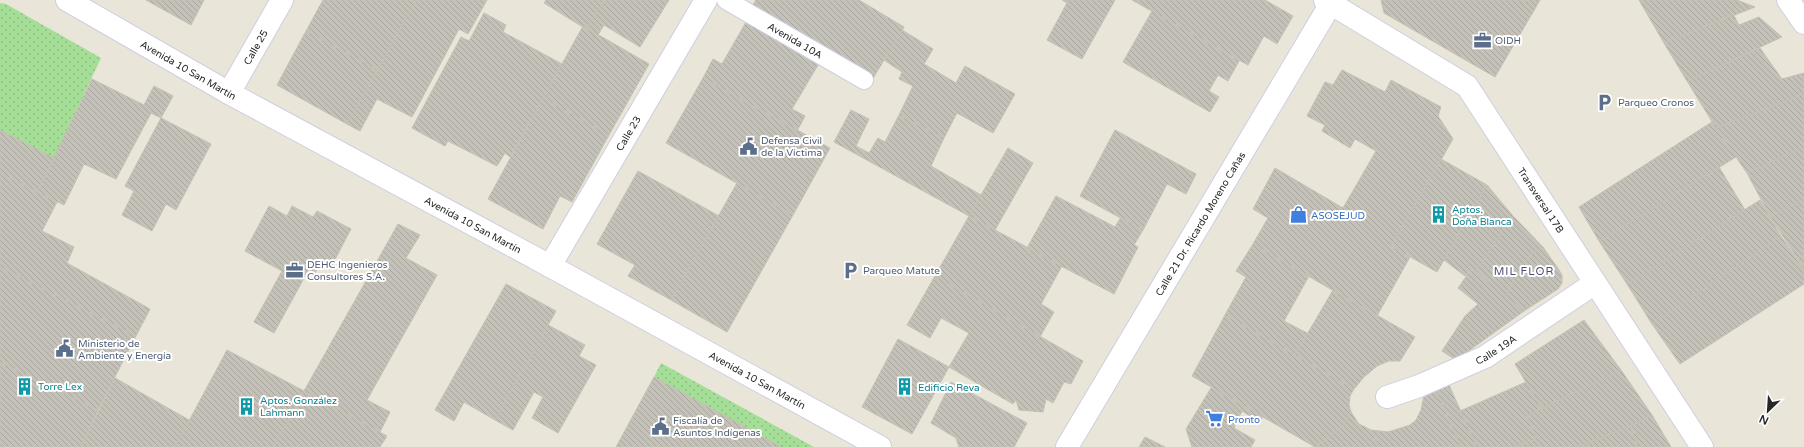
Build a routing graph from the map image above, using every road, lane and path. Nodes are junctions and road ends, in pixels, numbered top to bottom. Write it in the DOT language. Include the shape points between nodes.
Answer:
graph roads {
  1 [pos="282,0"];
  2 [pos="706,0"];
  3 [pos="726,0"];
  4 [pos="1788,0"];
  5 [pos="1330,1"];
  6 [pos="79,3"];
  7 [pos="1804,23"];
  8 [pos="864,80"];
  9 [pos="229,93"];
  10 [pos="550,266"];
  11 [pos="1595,283"];
  12 [pos="1387,397"];
  13 [pos="1069,446"];
  14 [pos="880,447"];
  15 [pos="1702,447"];
  1 -- 9 [label="street, Calle 25"];
  2 -- 10 [label="street, Calle 23"];
  3 -- 8 [label="lane, Avenida 10A"];
  4 -- 7 [label="street"];
  5 -- 11 [label="street, Transversal 17B" via="1467,86"];
  5 -- 13 [label="street, Calle 21 Dr. Ricardo Moreno Cañas"];
  6 -- 9 [label="street, Avenida 10 San Martín"];
  9 -- 10 [label="street, Avenida 10 San Martín"];
  10 -- 14 [label="street, Avenida 10 San Martín"];
  11 -- 12 [label="street, Calle 19A" via="1485,357"];
  11 -- 15 [label="street, Transversal 17B"];
}
